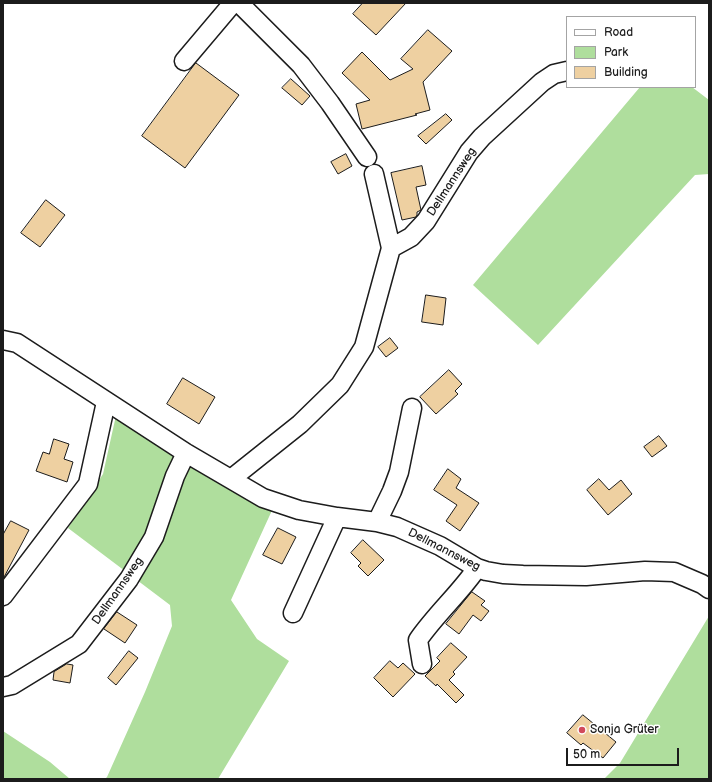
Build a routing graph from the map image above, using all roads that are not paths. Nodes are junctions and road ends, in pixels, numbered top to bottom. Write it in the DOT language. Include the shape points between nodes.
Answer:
graph roads {
  1 [pos="233,3"];
  2 [pos="239,3"];
  3 [pos="184,60"];
  4 [pos="566,71"];
  5 [pos="367,157"];
  6 [pos="374,174"];
  7 [pos="391,248"];
  8 [pos="3,340"];
  9 [pos="106,402"];
  10 [pos="412,408"];
  11 [pos="186,453"];
  12 [pos="231,479"];
  13 [pos="337,517"];
  14 [pos="377,522"];
  15 [pos="477,568"];
  16 [pos="709,589"];
  17 [pos="3,596"];
  18 [pos="293,613"];
  19 [pos="422,664"];
  20 [pos="3,687"];
  1 -- 3 [label="street"];
  2 -- 5 [label="street" via="301,65"];
  4 -- 7 [label="street, Dellmannsweg" via="554,74 542,82 482,137 469,152 426,221 412,236"];
  6 -- 7 [label="street"];
  7 -- 12 [label="street" via="364,347 340,385 300,424"];
  8 -- 9 [label="street, Dellmannsweg" via="17,343"];
  9 -- 11 [label="street, Dellmannsweg"];
  9 -- 17 [label="street" via="88,484"];
  10 -- 14 [label="street" via="399,472"];
  11 -- 12 [label="street, Dellmannsweg"];
  11 -- 20 [label="street, Dellmannsweg" via="154,537 129,579 80,644 12,685"];
  12 -- 13 [label="street, Dellmannsweg" via="263,498 299,510"];
  13 -- 14 [label="street, Dellmannsweg"];
  13 -- 18 [label="street"];
  14 -- 15 [label="street, Dellmannsweg" via="422,537"];
  15 -- 16 [label="street, Dellmannsweg" via="503,574 523,575 586,576 645,571 674,572"];
  15 -- 19 [label="street" via="418,640"];
}
